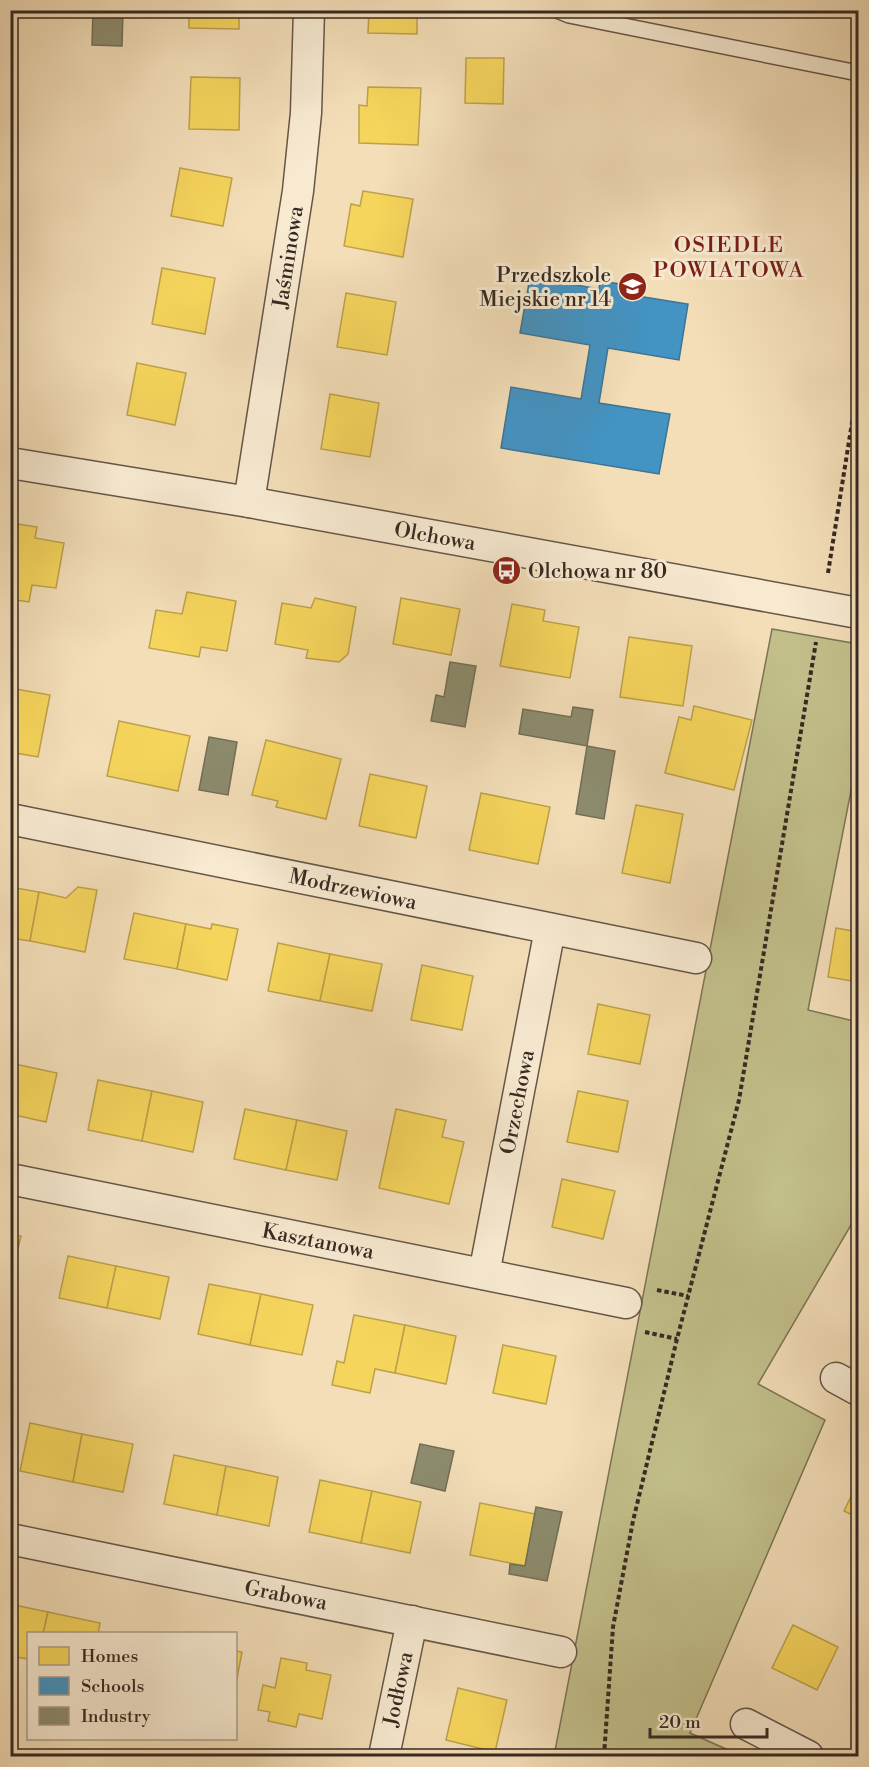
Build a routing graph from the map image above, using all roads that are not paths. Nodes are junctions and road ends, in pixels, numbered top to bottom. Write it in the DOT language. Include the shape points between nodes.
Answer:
graph roads {
  1 [pos="309,10"];
  2 [pos="557,10"];
  3 [pos="858,73"];
  4 [pos="10,463"];
  5 [pos="249,502"];
  6 [pos="858,613"];
  7 [pos="10,819"];
  8 [pos="550,929"];
  9 [pos="696,958"];
  10 [pos="10,1179"];
  11 [pos="484,1275"];
  12 [pos="626,1303"];
  13 [pos="10,1539"];
  14 [pos="412,1621"];
  15 [pos="561,1652"];
  16 [pos="746,1724"];
  17 [pos="384,1756"];
  18 [pos="808,1756"];
  1 -- 5 [label="street, Jaśminowa" via="306,112 298,191"];
  2 -- 3 [label="lane"];
  4 -- 5 [label="street, Olchowa"];
  5 -- 6 [label="street, Olchowa"];
  7 -- 8 [label="street, Modrzewiowa"];
  8 -- 9 [label="street, Modrzewiowa"];
  8 -- 11 [label="street, Orzechowa"];
  10 -- 11 [label="street, Kasztanowa"];
  11 -- 12 [label="street, Kasztanowa"];
  13 -- 14 [label="street, Grabowa"];
  14 -- 15 [label="street, Grabowa"];
  14 -- 17 [label="street, Jodłowa"];
  16 -- 18 [label="street"];
}
